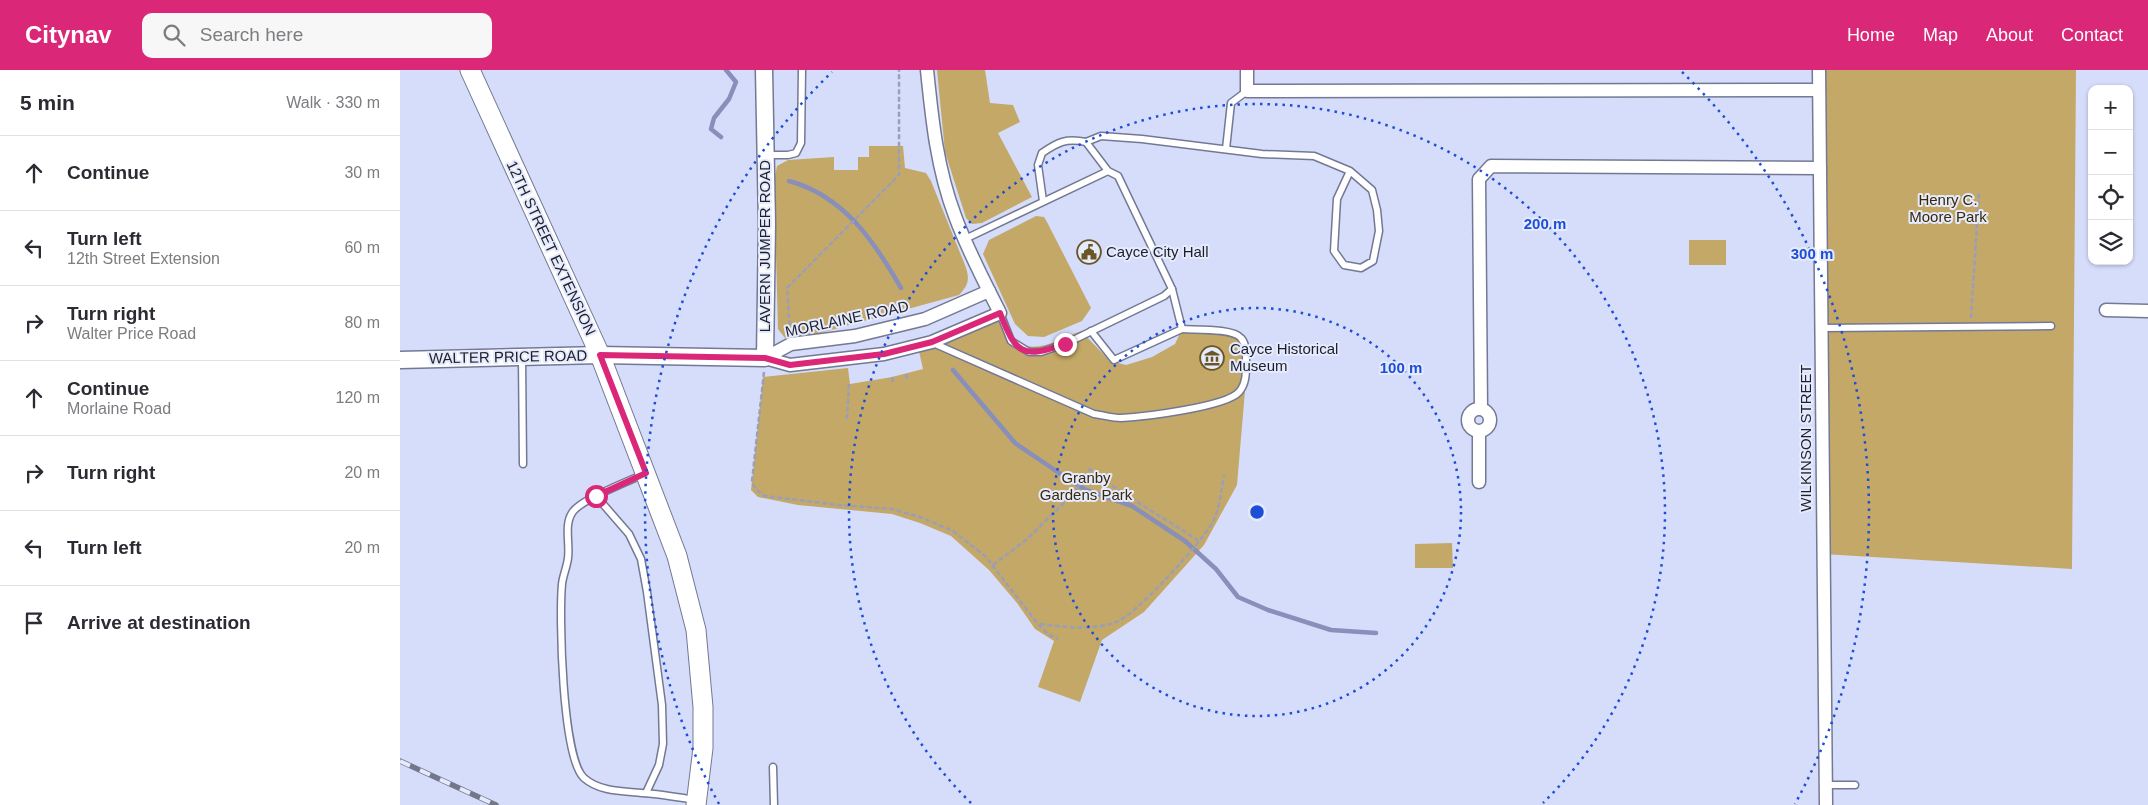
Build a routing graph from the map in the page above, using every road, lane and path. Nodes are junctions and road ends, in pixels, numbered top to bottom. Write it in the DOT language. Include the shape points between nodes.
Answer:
graph roads {
  1 [pos="470,70"];
  2 [pos="764,70"];
  3 [pos="802,70"];
  4 [pos="898,70"];
  5 [pos="927,70"];
  6 [pos="1247,70"];
  7 [pos="1821,77"];
  8 [pos="1247,91"];
  9 [pos="1086,142"];
  10 [pos="1226,149"];
  11 [pos="765,155"];
  12 [pos="1820,168"];
  13 [pos="1108,171"];
  14 [pos="1350,171"];
  15 [pos="1979,192"];
  16 [pos="1043,201"];
  17 [pos="965,239"];
  18 [pos="1172,289"];
  19 [pos="989,291"];
  20 [pos="2106,310"];
  21 [pos="2148,311"];
  22 [pos="1000,313"];
  23 [pos="2051,326"];
  24 [pos="1970,327"];
  25 [pos="1822,328"];
  26 [pos="1182,329"];
  27 [pos="1090,331"];
  28 [pos="932,342"];
  29 [pos="791,344"];
  30 [pos="600,355"];
  31 [pos="522,356"];
  32 [pos="765,358"];
  33 [pos="400,360"];
  34 [pos="906,374"];
  35 [pos="892,377"];
  36 [pos="907,379"];
  37 [pos="893,382"];
  38 [pos="849,384"];
  39 [pos="847,419"];
  40 [pos="523,464"];
  41 [pos="646,473"];
  42 [pos="1224,475"];
  43 [pos="1479,482"];
  44 [pos="596,496"];
  45 [pos="1199,541"];
  46 [pos="992,566"];
  47 [pos="1038,624"];
  48 [pos="1058,639"];
  49 [pos="773,767"];
  50 [pos="1825,785"];
  51 [pos="1855,785"];
  52 [pos="646,793"];
  53 [pos="696,803"];
  54 [pos="774,805"];
  55 [pos="1826,805"];
  1 -- 30 [label="main road, 12TH STREET EXTENSION"];
  2 -- 11 [label="street, LAVERN JUMPER ROAD"];
  3 -- 11 [label="lane" via="801,143 796,153"];
  4 -- 29 [label="path" via="899,175 787,288"];
  5 -- 17 [label="street" via="942,171"];
  6 -- 8 [label="street"];
  7 -- 8 [label="street"];
  7 -- 12 [label="street, WILKINSON STREET"];
  8 -- 10 [label="lane" via="1231,103"];
  9 -- 10 [label="lane" via="1101,136"];
  9 -- 13 [label="lane"];
  9 -- 16 [label="lane" via="1071,139 1042,152 1038,165"];
  10 -- 14 [label="lane" via="1314,156"];
  11 -- 32 [label="street, LAVERN JUMPER ROAD" via="768,224"];
  12 -- 25 [label="street, WILKINSON STREET"];
  12 -- 43 [label="street" via="1491,166 1479,179 1481,409 1473,411 1468,419 1472,429 1479,432"];
  13 -- 16 [label="lane"];
  13 -- 18 [label="lane" via="1118,176"];
  14 -- 14 [label="lane" via="1372,190 1377,210 1379,231 1373,261 1361,268 1344,265 1334,251 1338,199"];
  15 -- 24 [label="path"];
  16 -- 17 [label="lane"];
  17 -- 19 [label="street"];
  18 -- 26 [label="lane"];
  18 -- 27 [label="lane" via="1164,296"];
  19 -- 22 [label="street"];
  19 -- 29 [label="street, MORLAINE ROAD" via="925,319 855,336"];
  20 -- 21 [label="street"];
  22 -- 27 [label="lane" via="1011,341 1029,352 1041,352"];
  22 -- 28 [label="street, MORLAINE ROAD"];
  23 -- 24 [label="lane"];
  24 -- 25 [label="lane"];
  25 -- 50 [label="street, WILKINSON STREET"];
  26 -- 27 [label="lane" via="1114,360"];
  26 -- 28 [label="lane" via="1235,332 1242,338 1246,348 1246,379 1239,393 1226,400 1158,414 1119,418 1094,414"];
  28 -- 32 [label="street, MORLAINE ROAD" via="884,354 790,365"];
  29 -- 32 [label="street, MORLAINE ROAD"];
  30 -- 31 [label="street, WALTER PRICE ROAD"];
  30 -- 32 [label="street, WALTER PRICE ROAD"];
  30 -- 41 [label="main road, 12TH STREET EXTENSION"];
  31 -- 33 [label="street, WALTER PRICE ROAD"];
  31 -- 40 [label="lane"];
  32 -- 46 [label="path" via="753,487 765,496 892,509 920,517 953,531 985,556"];
  34 -- 36 [label="path"];
  35 -- 37 [label="path"];
  38 -- 39 [label="path"];
  41 -- 44 [label="lane"];
  41 -- 53 [label="main road, 12TH STREET EXTENSION" via="677,556 696,630 704,748"];
  42 -- 45 [label="path" via="1212,524"];
  44 -- 52 [label="lane" via="629,534 641,559 647,592 662,705 663,744 659,765"];
  44 -- 52 [label="lane" via="575,508 568,524 568,559 562,583 561,615 568,731 583,777 614,791"];
  45 -- 46 [label="path" via="1090,469 1073,494 1026,540"];
  45 -- 47 [label="path" via="1140,606 1118,622 1095,628"];
  46 -- 47 [label="path"];
  47 -- 48 [label="path"];
  49 -- 54 [label="lane"];
  50 -- 51 [label="lane"];
  50 -- 55 [label="street, WILKINSON STREET"];
  52 -- 53 [label="lane"];
}
